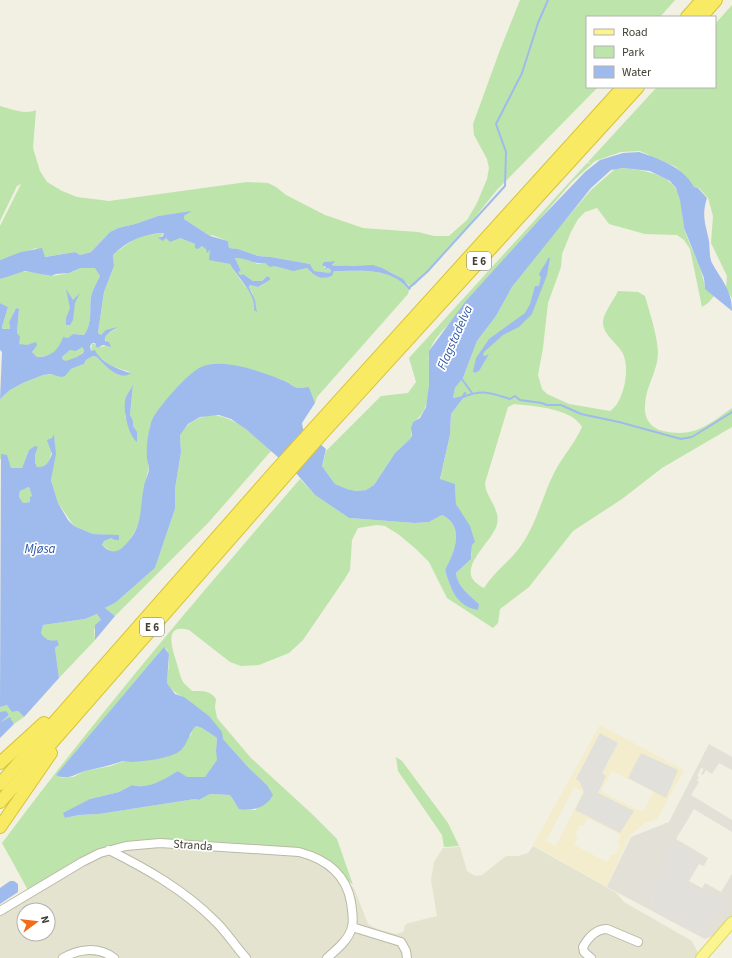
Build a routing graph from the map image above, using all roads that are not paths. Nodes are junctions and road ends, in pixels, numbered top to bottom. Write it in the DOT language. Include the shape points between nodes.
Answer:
graph roads {
  1 [pos="702,0"];
  2 [pos="716,0"];
  3 [pos="687,16"];
  4 [pos="702,16"];
  5 [pos="622,88"];
  6 [pos="637,88"];
  7 [pos="317,431"];
  8 [pos="73,708"];
  9 [pos="0,763"];
  10 [pos="0,784"];
  11 [pos="0,802"];
  12 [pos="0,827"];
  13 [pos="109,850"];
  14 [pos="0,911"];
  15 [pos="732,922"];
  16 [pos="352,927"];
  17 [pos="638,942"];
  18 [pos="62,958"];
  19 [pos="114,958"];
  20 [pos="246,958"];
  21 [pos="327,958"];
  22 [pos="407,958"];
  23 [pos="591,958"];
  24 [pos="701,958"];
  1 -- 3 [label="highway"];
  2 -- 4 [label="highway"];
  5 -- 7 [label="highway, E 6"];
  6 -- 7 [label="highway, E 6"];
  7 -- 8 [label="highway, E 6"];
  8 -- 9 [label="highway, E 6" via="52,716"];
  8 -- 10 [label="highway, E 6"];
  8 -- 11 [label="highway, E 6"];
  8 -- 12 [label="highway, E 6" via="69,727"];
  13 -- 14 [label="street, Stranda" via="82,862"];
  13 -- 16 [label="street, Stranda" via="160,843 310,855 327,863 341,878 350,899"];
  13 -- 20 [label="street" via="151,872 192,900 222,928"];
  15 -- 24 [label="main road"];
  16 -- 21 [label="street" via="344,941"];
  16 -- 22 [label="street" via="401,942"];
  17 -- 23 [label="street" via="607,929 597,930 583,947 584,952"];
  18 -- 19 [label="street" via="88,950 104,952"];
}
